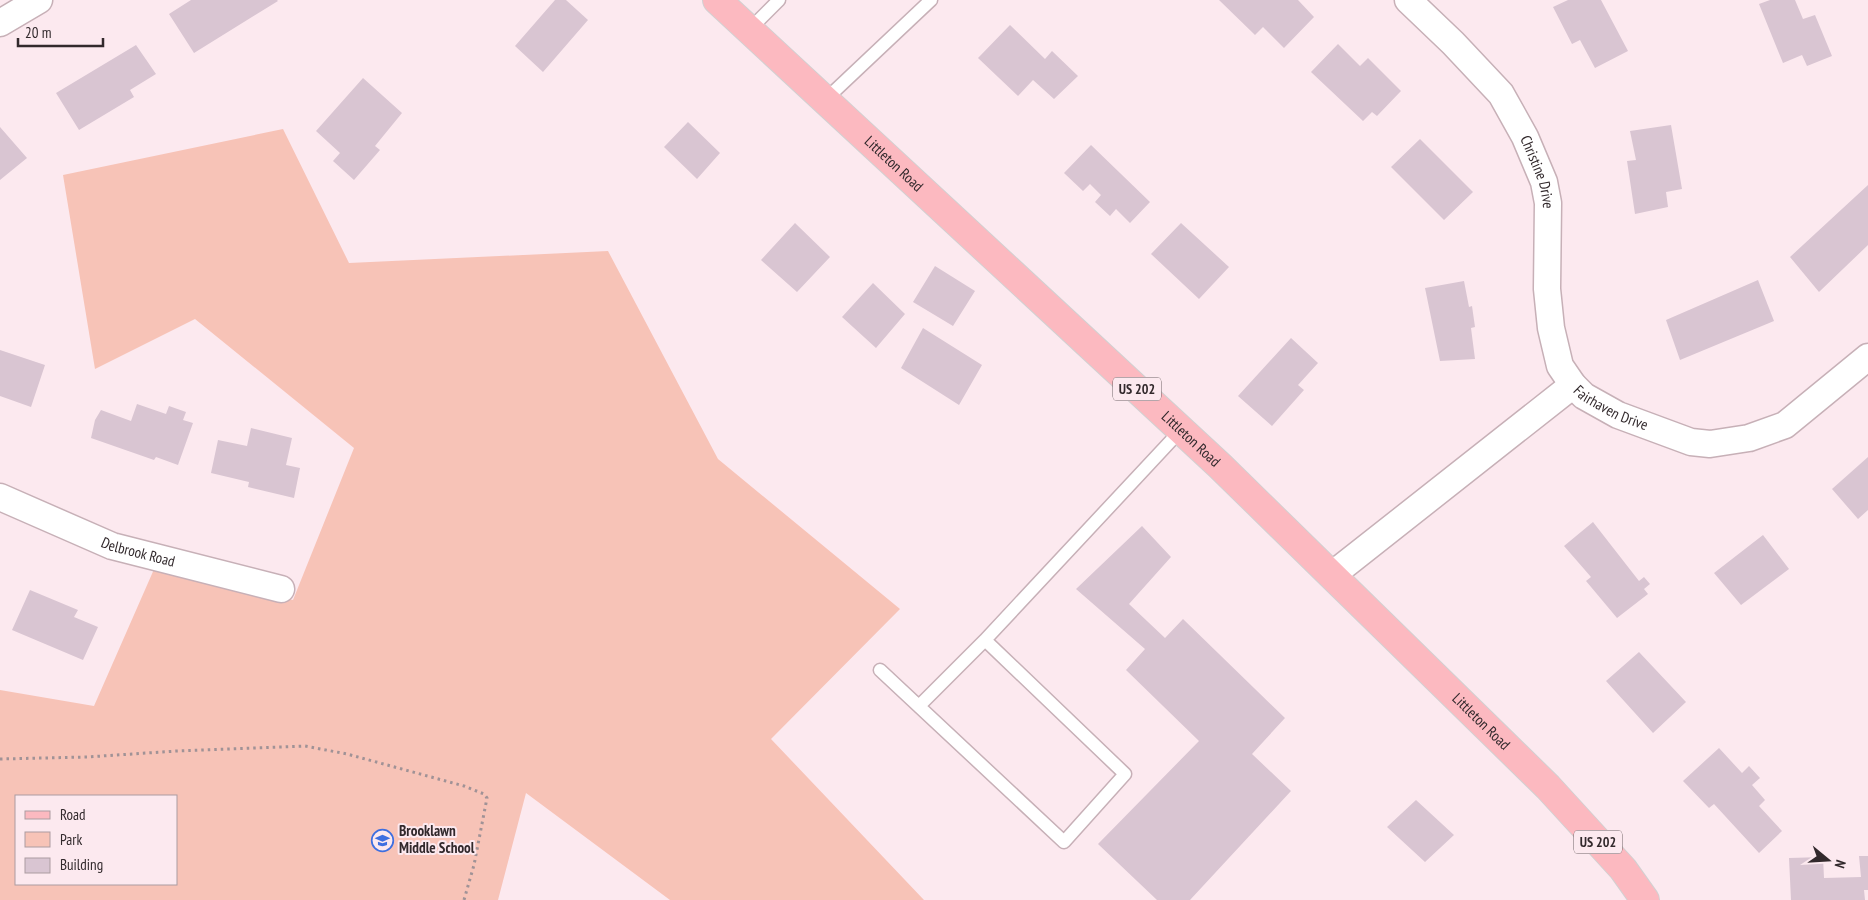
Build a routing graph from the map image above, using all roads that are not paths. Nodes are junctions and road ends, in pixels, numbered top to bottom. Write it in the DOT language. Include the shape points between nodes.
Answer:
graph roads {
  1 [pos="38,0"];
  2 [pos="717,0"];
  3 [pos="778,0"];
  4 [pos="931,0"];
  5 [pos="1408,0"];
  6 [pos="0,23"];
  7 [pos="749,30"];
  8 [pos="825,100"];
  9 [pos="1868,357"];
  10 [pos="1573,384"];
  11 [pos="1181,430"];
  12 [pos="0,498"];
  13 [pos="1332,575"];
  14 [pos="280,589"];
  15 [pos="985,640"];
  16 [pos="880,670"];
  17 [pos="919,706"];
  18 [pos="1645,900"];
  1 -- 6 [label="street"];
  2 -- 7 [label="main road, Littleton Road / US 202"];
  3 -- 7 [label="lane"];
  4 -- 8 [label="lane"];
  5 -- 10 [label="street, Christine Drive" via="1500,94 1525,137 1544,182 1548,203 1547,289 1551,328 1560,366"];
  7 -- 8 [label="main road, Littleton Road / US 202"];
  8 -- 11 [label="main road, Littleton Road / US 202"];
  9 -- 10 [label="street, Fairhaven Drive" via="1785,424 1749,438 1710,444 1691,442 1618,415 1584,396"];
  10 -- 13 [label="street, Fairhaven Drive"];
  11 -- 13 [label="main road, Littleton Road / US 202"];
  11 -- 15 [label="lane"];
  12 -- 14 [label="street, Delbrook Road" via="112,546"];
  13 -- 18 [label="main road, Littleton Road / US 202" via="1548,787 1622,869"];
  15 -- 17 [label="lane"];
  15 -- 17 [label="lane" via="1125,774 1064,842"];
  16 -- 17 [label="lane"];
}
